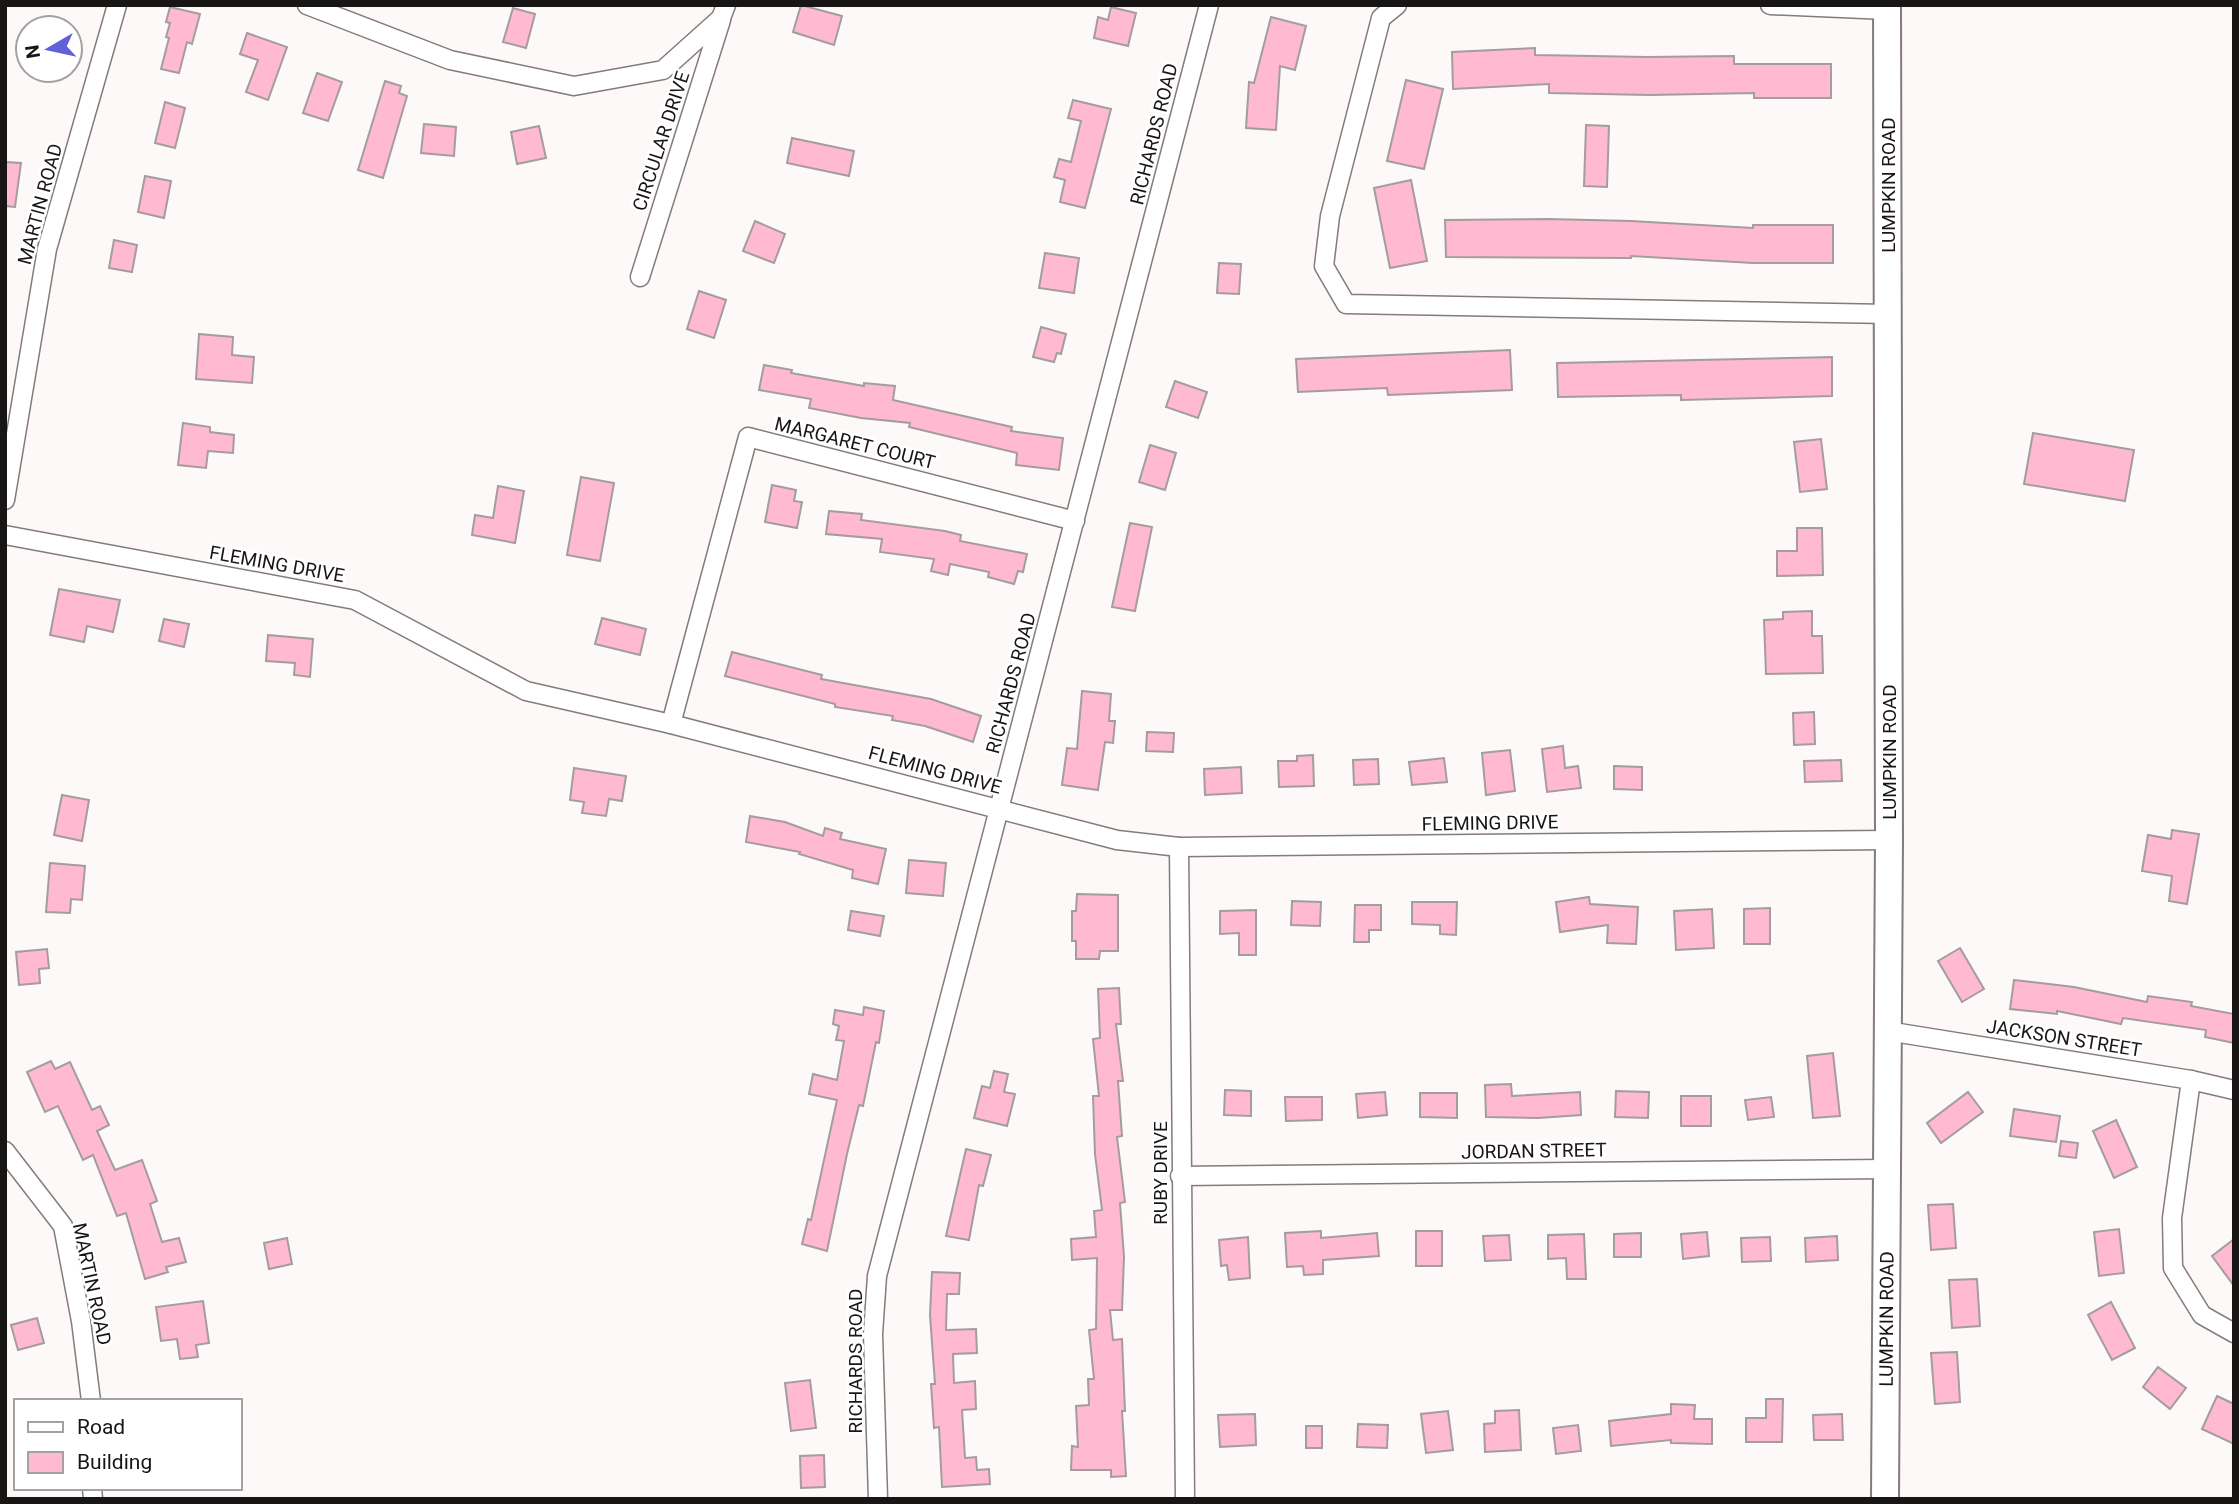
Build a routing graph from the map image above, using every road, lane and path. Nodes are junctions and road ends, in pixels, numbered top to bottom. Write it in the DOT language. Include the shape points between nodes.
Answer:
graph roads {
  1 [pos="117,5"];
  2 [pos="307,5"];
  3 [pos="1209,5"];
  4 [pos="1397,5"];
  5 [pos="1770,5"];
  6 [pos="1887,8"];
  7 [pos="724,12"];
  8 [pos="640,277"];
  9 [pos="1889,314"];
  10 [pos="5,499"];
  11 [pos="1075,521"];
  12 [pos="5,535"];
  13 [pos="671,724"];
  14 [pos="1000,809"];
  15 [pos="1889,841"];
  16 [pos="1180,847"];
  17 [pos="1887,1031"];
  18 [pos="2191,1080"];
  19 [pos="2234,1090"];
  20 [pos="5,1151"];
  21 [pos="1888,1169"];
  22 [pos="1180,1176"];
  23 [pos="2234,1333"];
  24 [pos="91,1399"];
  25 [pos="878,1499"];
  26 [pos="1185,1499"];
  27 [pos="1885,1499"];
  1 -- 10 [label="street, MARTIN ROAD" via="47,249"];
  2 -- 7 [label="street, CIRCULAR DRIVE" via="450,60 574,86 663,70"];
  3 -- 11 [label="street, RICHARDS ROAD"];
  4 -- 9 [label="street" via="1381,18 1330,216 1324,266 1346,304"];
  5 -- 6 [label="street"];
  6 -- 9 [label="main road, LUMPKIN ROAD"];
  7 -- 8 [label="street, CIRCULAR DRIVE"];
  9 -- 15 [label="main road, LUMPKIN ROAD"];
  11 -- 13 [label="street, MARGARET COURT" via="748,437"];
  11 -- 14 [label="street, RICHARDS ROAD"];
  12 -- 13 [label="street, FLEMING DRIVE" via="355,600 526,691"];
  13 -- 14 [label="street, FLEMING DRIVE"];
  14 -- 16 [label="street, FLEMING DRIVE" via="1118,840"];
  14 -- 25 [label="street, RICHARDS ROAD" via="877,1276 873,1334"];
  15 -- 16 [label="street, FLEMING DRIVE"];
  15 -- 17 [label="main road, LUMPKIN ROAD"];
  16 -- 22 [label="street, RUBY DRIVE"];
  17 -- 18 [label="street, JACKSON STREET"];
  17 -- 21 [label="main road, LUMPKIN ROAD"];
  18 -- 19 [label="street, JACKSON STREET"];
  18 -- 23 [label="street" via="2172,1218 2173,1268 2202,1315"];
  20 -- 24 [label="street, MARTIN ROAD" via="63,1226 82,1321"];
  21 -- 22 [label="street, JORDAN STREET"];
  21 -- 27 [label="main road, LUMPKIN ROAD"];
  22 -- 26 [label="street, RUBY DRIVE"];
}
